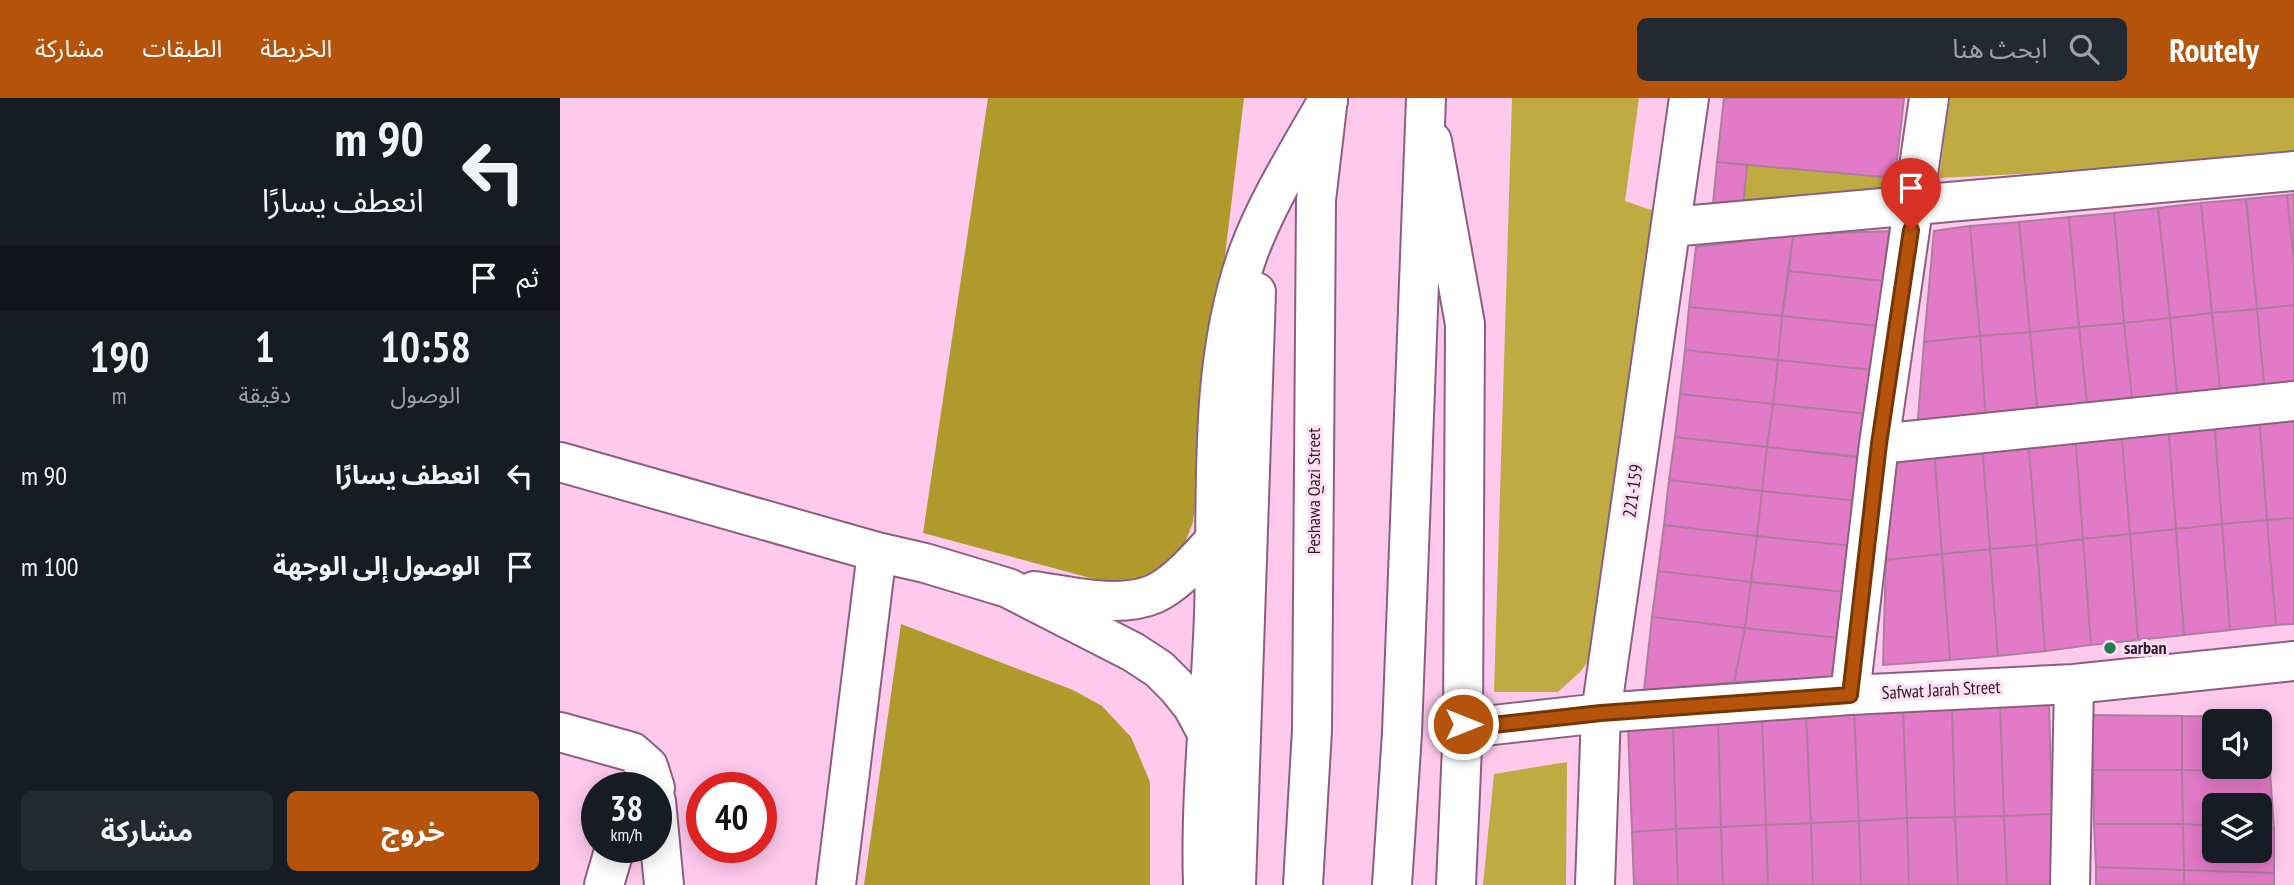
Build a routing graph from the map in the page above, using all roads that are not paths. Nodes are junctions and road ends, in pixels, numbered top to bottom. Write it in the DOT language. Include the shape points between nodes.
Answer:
graph roads {
  1 [pos="1689,98"];
  2 [pos="1929,98"];
  3 [pos="1328,99"];
  4 [pos="1426,101"];
  5 [pos="2294,171"];
  6 [pos="1915,203"];
  7 [pos="1671,227"];
  8 [pos="1258,231"];
  9 [pos="2294,401"];
  10 [pos="1879,444"];
  11 [pos="560,461"];
  12 [pos="1216,539"];
  13 [pos="877,552"];
  14 [pos="1008,588"];
  15 [pos="2294,661"];
  16 [pos="2074,684"];
  17 [pos="1850,695"];
  18 [pos="1601,713"];
  19 [pos="1463,724"];
  20 [pos="560,732"];
  21 [pos="1207,733"];
  22 [pos="650,772"];
  23 [pos="610,863"];
  24 [pos="662,863"];
  25 [pos="604,885"];
  26 [pos="664,885"];
  27 [pos="836,885"];
  28 [pos="1203,885"];
  29 [pos="1236,885"];
  30 [pos="1303,885"];
  31 [pos="1392,885"];
  32 [pos="1456,885"];
  33 [pos="1595,885"];
  34 [pos="2070,885"];
  1 -- 7 [label="main road, 221-159"];
  2 -- 6 [label="main road"];
  3 -- 8 [label="main road"];
  3 -- 30 [label="main road, Peshawa Qazi Street" via="1316,200 1312,730"];
  4 -- 19 [label="main road" via="1465,324"];
  4 -- 31 [label="main road"];
  5 -- 6 [label="main road"];
  6 -- 7 [label="main road"];
  6 -- 10 [label="main road"];
  7 -- 18 [label="main road, 221-159"];
  8 -- 12 [label="main road" via="1234,304 1220,386"];
  8 -- 29 [label="main road"];
  9 -- 10 [label="main road"];
  10 -- 17 [label="main road"];
  11 -- 13 [label="main road"];
  12 -- 14 [label="main road" via="1172,582 1155,594 1135,599 1115,601"];
  12 -- 21 [label="main road"];
  13 -- 14 [label="main road"];
  13 -- 27 [label="main road"];
  14 -- 21 [label="main road" via="1159,668 1193,707"];
  15 -- 16 [label="main road, Safwat Jarah Street"];
  16 -- 17 [label="main road, Safwat Jarah Street"];
  16 -- 34 [label="main road"];
  17 -- 18 [label="main road, Safwat Jarah Street"];
  18 -- 19 [label="main road, Safwat Jarah Street" via="1484,726"];
  18 -- 33 [label="main road, 221-159"];
  19 -- 32 [label="main road"];
  20 -- 22 [label="main road" via="632,752"];
  21 -- 28 [label="main road"];
  23 -- 25 [label="main road"];
  24 -- 26 [label="main road"];
}
